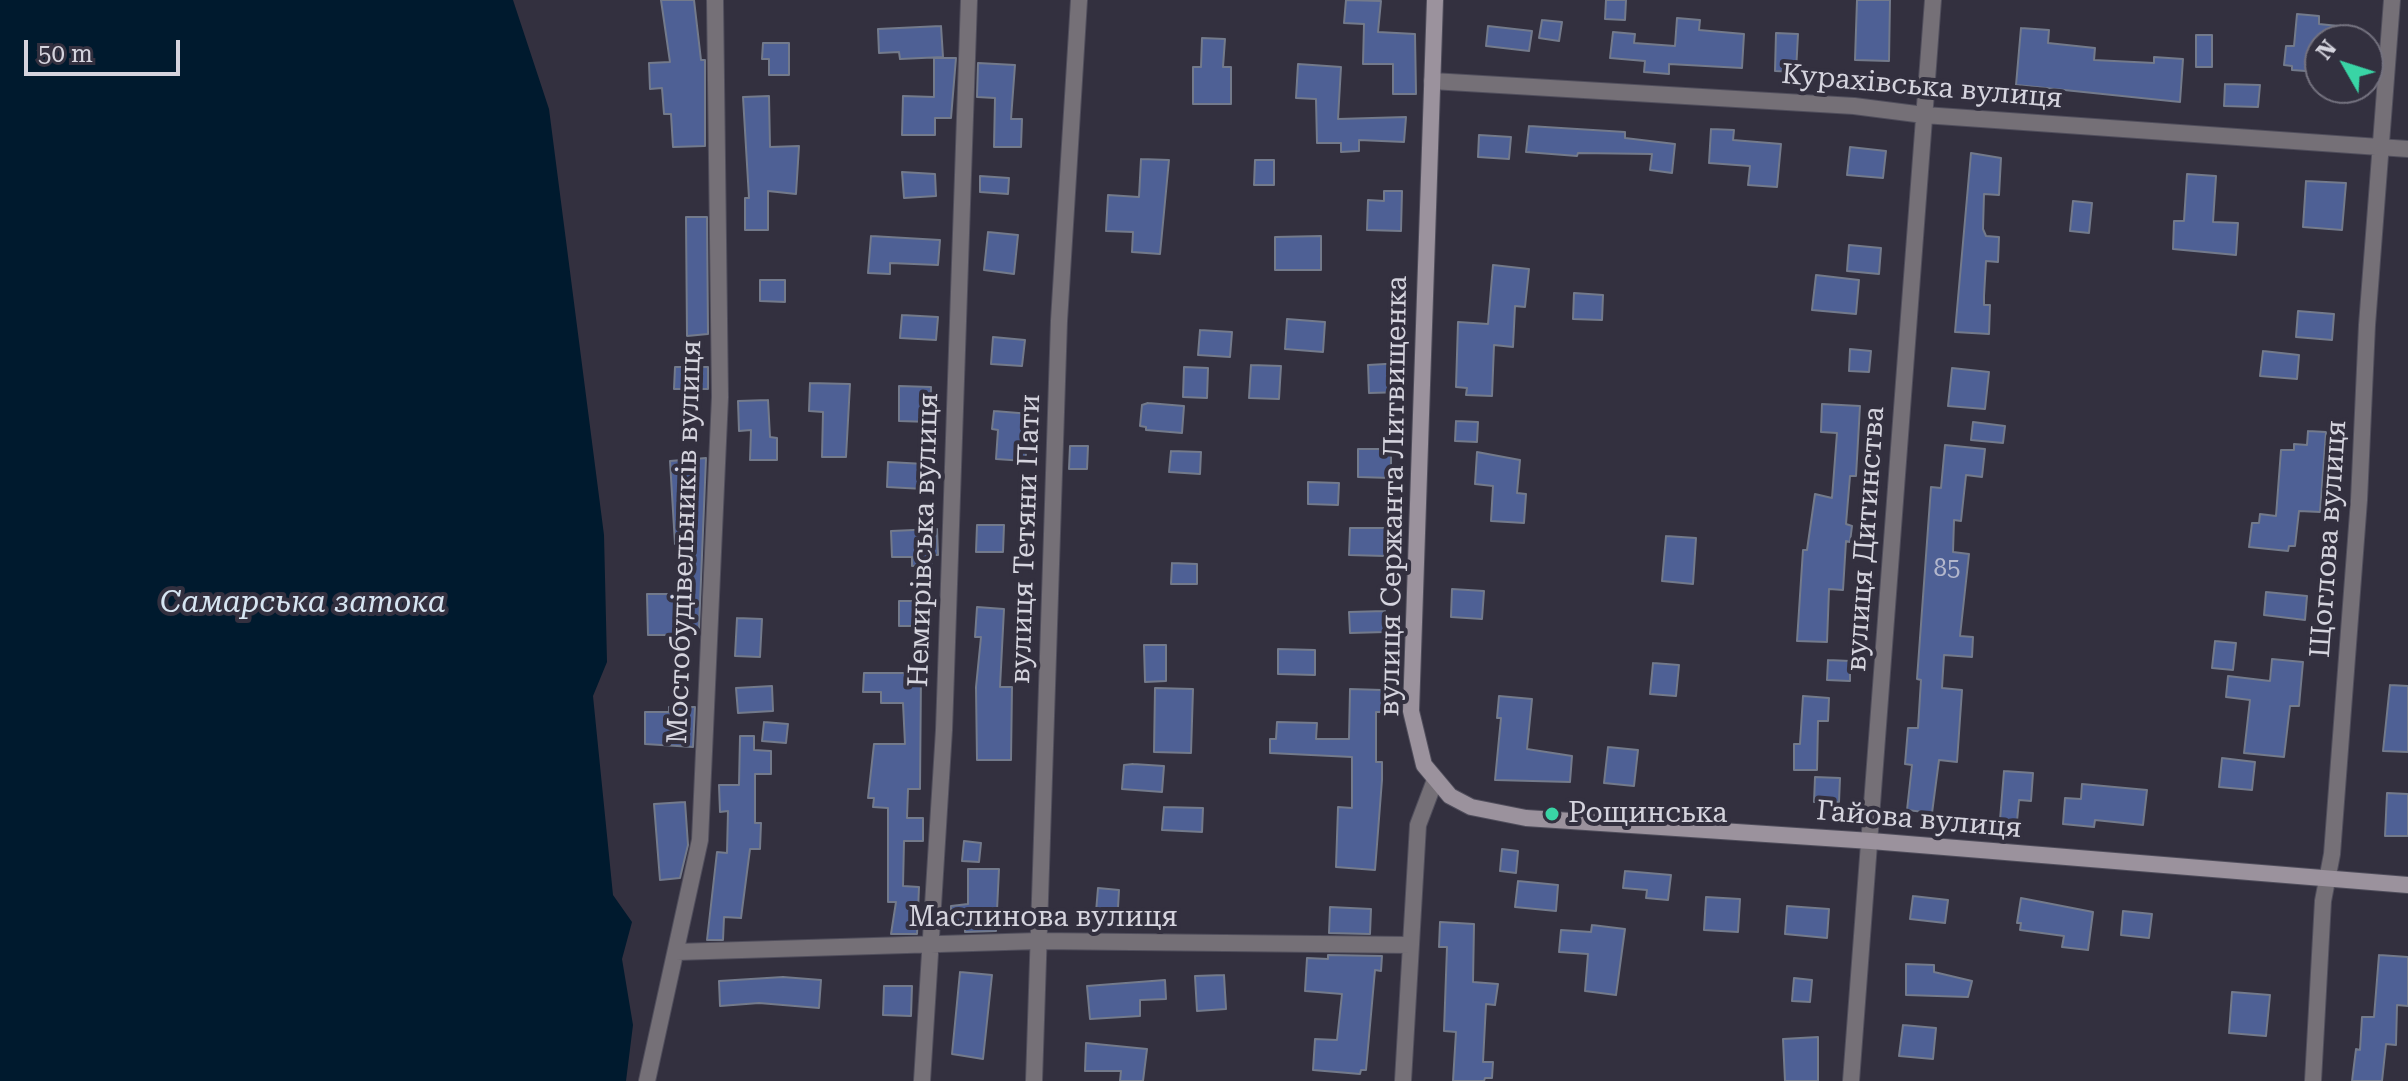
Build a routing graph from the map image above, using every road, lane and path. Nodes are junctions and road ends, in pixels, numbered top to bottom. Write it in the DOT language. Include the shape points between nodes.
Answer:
graph roads {
  1 [pos="715,0"];
  2 [pos="969,0"];
  3 [pos="1079,0"];
  4 [pos="1435,0"];
  5 [pos="1933,0"];
  6 [pos="2392,0"];
  7 [pos="1432,81"];
  8 [pos="1924,115"];
  9 [pos="2384,146"];
  10 [pos="2408,149"];
  11 [pos="1435,780"];
  12 [pos="1871,841"];
  13 [pos="2327,878"];
  14 [pos="2408,885"];
  15 [pos="1038,941"];
  16 [pos="931,943"];
  17 [pos="1411,945"];
  18 [pos="676,952"];
  19 [pos="647,1081"];
  20 [pos="922,1081"];
  21 [pos="1034,1081"];
  22 [pos="1403,1081"];
  23 [pos="1851,1081"];
  24 [pos="2313,1081"];
  1 -- 18 [label="street, Мостобудівельників вулиця" via="720,397 700,840"];
  2 -- 16 [label="street, Немирівська вулиця" via="944,730"];
  3 -- 15 [label="street, вулиця Тетяни Пати" via="1059,321"];
  4 -- 7 [label="main road, вулиця Сержанта Литвищенка"];
  5 -- 8 [label="street, вулиця Дитинства"];
  6 -- 9 [label="street, Щоглова вулиця"];
  7 -- 8 [label="street, Курахівська вулиця" via="1854,106"];
  7 -- 11 [label="main road, вулиця Сержанта Литвищенка" via="1411,711 1417,749"];
  8 -- 9 [label="street, Курахівська вулиця"];
  8 -- 12 [label="street, вулиця Дитинства"];
  9 -- 10 [label="street, Курахівська вулиця"];
  9 -- 13 [label="street, Щоглова вулиця"];
  11 -- 12 [label="main road, Гайова вулиця" via="1450,796 1497,815"];
  11 -- 17 [label="street" via="1418,825"];
  12 -- 13 [label="main road, Гайова вулиця"];
  12 -- 23 [label="street, вулиця Дитинства"];
  13 -- 14 [label="main road, Гайова вулиця"];
  13 -- 24 [label="street, Щоглова вулиця"];
  15 -- 16 [label="street, Маслинова вулиця"];
  15 -- 17 [label="street, Маслинова вулиця"];
  15 -- 21 [label="street, вулиця Тетяни Пати"];
  16 -- 18 [label="street, Маслинова вулиця"];
  16 -- 20 [label="street, Немирівська вулиця"];
  17 -- 22 [label="street"];
  18 -- 19 [label="street, Мостобудівельників вулиця"];
}
